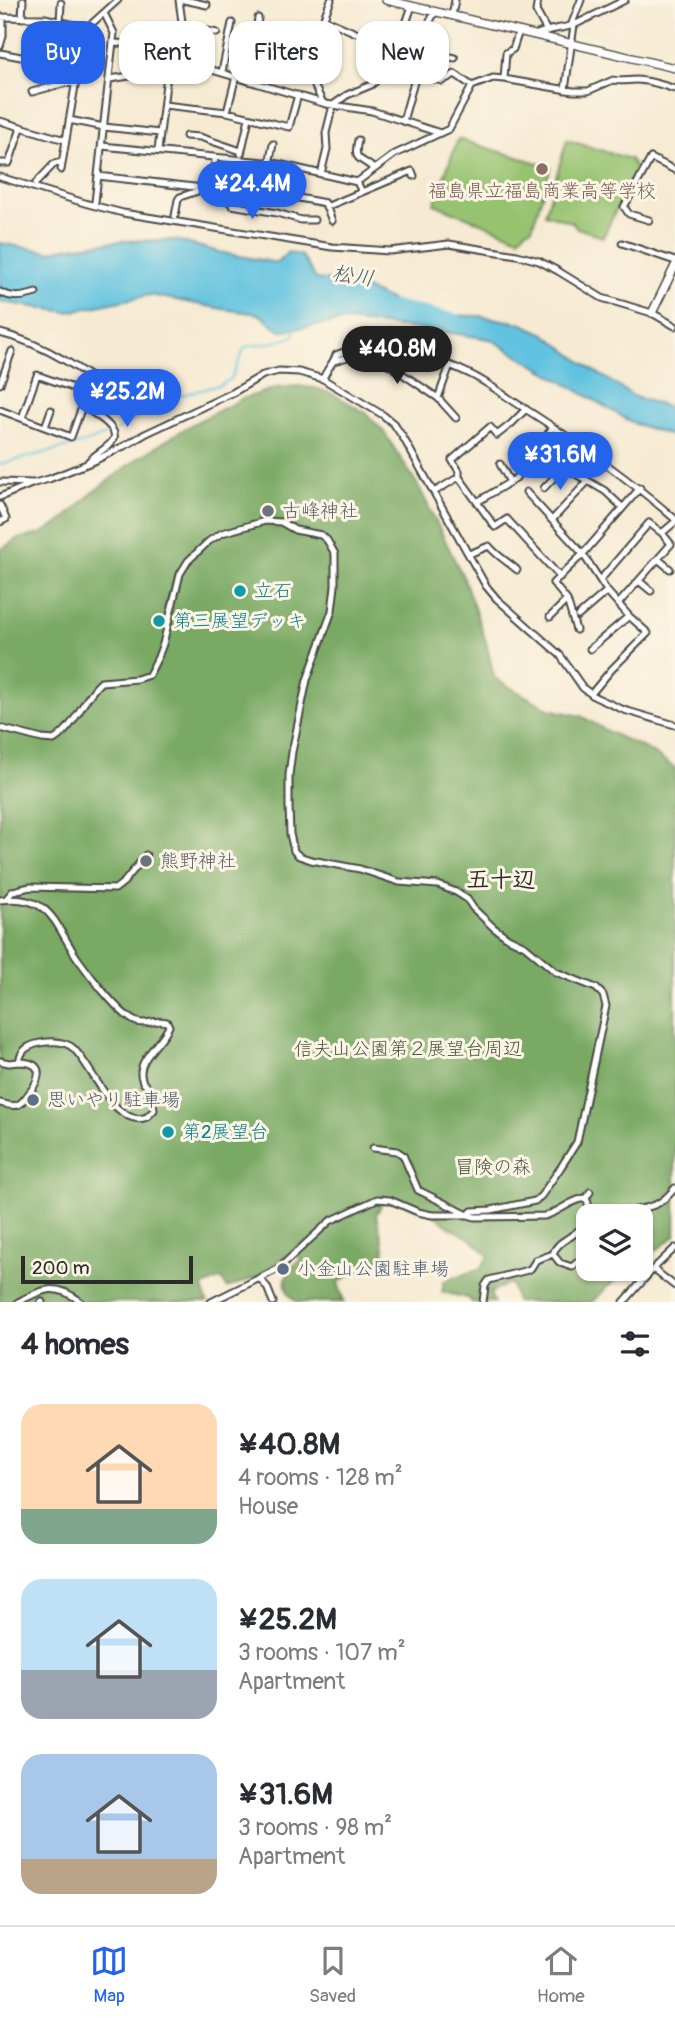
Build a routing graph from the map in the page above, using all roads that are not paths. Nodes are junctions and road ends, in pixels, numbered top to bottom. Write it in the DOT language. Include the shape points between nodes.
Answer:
graph roads {
  1 [pos="23,0"];
  2 [pos="118,0"];
  3 [pos="182,0"];
  4 [pos="331,0"];
  5 [pos="386,0"];
  6 [pos="455,0"];
  7 [pos="538,0"];
  8 [pos="581,0"];
  9 [pos="625,0"];
  10 [pos="61,3"];
  11 [pos="208,5"];
  12 [pos="412,6"];
  13 [pos="435,12"];
  14 [pos="104,13"];
  15 [pos="452,16"];
  16 [pos="1,17"];
  17 [pos="22,18"];
  18 [pos="258,18"];
  19 [pos="324,19"];
  20 [pos="56,21"];
  21 [pos="60,21"];
  22 [pos="95,21"];
  23 [pos="258,21"];
  24 [pos="407,21"];
  25 [pos="430,21"];
  26 [pos="573,26"];
  27 [pos="547,31"];
  28 [pos="519,32"];
  29 [pos="217,33"];
  30 [pos="356,33"];
  31 [pos="535,35"];
  32 [pos="229,38"];
  33 [pos="113,43"];
  34 [pos="119,43"];
  35 [pos="571,44"];
  36 [pos="0,46"];
  37 [pos="0,53"];
  38 [pos="21,57"];
  39 [pos="449,57"];
  40 [pos="454,58"];
  41 [pos="675,68"];
  42 [pos="215,70"];
  43 [pos="222,72"];
  44 [pos="229,74"];
  45 [pos="449,77"];
  46 [pos="119,78"];
  47 [pos="110,79"];
  48 [pos="504,79"];
  49 [pos="61,84"];
  50 [pos="76,84"];
  51 [pos="166,84"];
  52 [pos="234,84"];
  53 [pos="262,84"];
  54 [pos="371,84"];
  55 [pos="413,84"];
  56 [pos="472,86"];
  57 [pos="315,87"];
  58 [pos="675,89"];
  59 [pos="565,90"];
  60 [pos="32,92"];
  61 [pos="298,95"];
  62 [pos="323,103"];
  63 [pos="164,104"];
  64 [pos="333,105"];
  65 [pos="227,112"];
  66 [pos="249,117"];
  67 [pos="69,120"];
  68 [pos="0,121"];
  69 [pos="403,121"];
  70 [pos="104,127"];
  71 [pos="21,128"];
  72 [pos="160,133"];
  73 [pos="440,133"];
  74 [pos="186,136"];
  75 [pos="65,140"];
  76 [pos="358,140"];
  77 [pos="273,144"];
  78 [pos="102,146"];
  79 [pos="158,151"];
  80 [pos="242,151"];
  81 [pos="215,158"];
  82 [pos="240,160"];
  83 [pos="62,162"];
  84 [pos="0,163"];
  85 [pos="269,163"];
  86 [pos="374,169"];
  87 [pos="61,170"];
  88 [pos="675,170"];
  89 [pos="320,174"];
  90 [pos="98,176"];
  91 [pos="414,176"];
  92 [pos="0,177"];
  93 [pos="357,182"];
  94 [pos="36,183"];
  95 [pos="214,185"];
  96 [pos="233,186"];
  97 [pos="204,188"];
  98 [pos="264,191"];
  99 [pos="362,192"];
  100 [pos="95,202"];
  101 [pos="326,207"];
  102 [pos="175,216"];
  103 [pos="314,220"];
  104 [pos="649,220"];
  105 [pos="332,221"];
  106 [pos="622,243"];
  107 [pos="675,263"];
  108 [pos="0,292"];
  109 [pos="36,293"];
  110 [pos="652,313"];
  111 [pos="675,326"];
  112 [pos="0,333"];
  113 [pos="12,351"];
  114 [pos="334,361"];
  115 [pos="450,365"];
  116 [pos="323,379"];
  117 [pos="0,384"];
  118 [pos="438,398"];
  119 [pos="82,407"];
  120 [pos="135,409"];
  121 [pos="0,410"];
  122 [pos="51,410"];
  123 [pos="526,410"];
  124 [pos="22,418"];
  125 [pos="456,418"];
  126 [pos="511,424"];
  127 [pos="45,427"];
  128 [pos="553,427"];
  129 [pos="517,432"];
  130 [pos="540,446"];
  131 [pos="88,462"];
  132 [pos="500,464"];
  133 [pos="564,467"];
  134 [pos="459,477"];
  135 [pos="0,482"];
  136 [pos="510,482"];
  137 [pos="587,482"];
  138 [pos="34,483"];
  139 [pos="544,488"];
  140 [pos="640,488"];
  141 [pos="434,492"];
  142 [pos="526,492"];
  143 [pos="0,497"];
  144 [pos="477,502"];
  145 [pos="0,505"];
  146 [pos="622,507"];
  147 [pos="553,519"];
  148 [pos="675,520"];
  149 [pos="0,522"];
  150 [pos="662,533"];
  151 [pos="673,546"];
  152 [pos="469,554"];
  153 [pos="583,554"];
  154 [pos="658,559"];
  155 [pos="670,569"];
  156 [pos="517,570"];
  157 [pos="560,577"];
  158 [pos="601,579"];
  159 [pos="639,581"];
  160 [pos="607,591"];
  161 [pos="650,591"];
  162 [pos="567,600"];
  163 [pos="619,603"];
  164 [pos="578,616"];
  165 [pos="629,616"];
  166 [pos="550,617"];
  167 [pos="576,630"];
  168 [pos="590,649"];
  169 [pos="591,694"];
  170 [pos="675,725"];
  171 [pos="0,728"];
  172 [pos="146,855"];
  173 [pos="3,899"];
  174 [pos="0,1060"];
  175 [pos="19,1062"];
  176 [pos="0,1103"];
  177 [pos="373,1148"];
  178 [pos="675,1188"];
  179 [pos="653,1207"];
  180 [pos="468,1214"];
  181 [pos="675,1248"];
  182 [pos="553,1254"];
  183 [pos="576,1264"];
  184 [pos="653,1269"];
  185 [pos="260,1279"];
  186 [pos="642,1281"];
  187 [pos="675,1286"];
  188 [pos="18,1302"];
  189 [pos="81,1302"];
  190 [pos="211,1302"];
  191 [pos="273,1302"];
  192 [pos="483,1302"];
  193 [pos="624,1302"];
  1 -- 17 [label="street"];
  2 -- 14 [label="street"];
  3 -- 11 [label="street"];
  3 -- 29 [label="street" via="183,29"];
  4 -- 19 [label="street"];
  5 -- 12 [label="street"];
  6 -- 15 [label="street"];
  7 -- 27 [label="street" via="536,11"];
  8 -- 26 [label="street"];
  9 -- 26 [label="street"];
  10 -- 21 [label="street"];
  12 -- 13 [label="street"];
  12 -- 24 [label="street"];
  13 -- 15 [label="street"];
  13 -- 25 [label="street"];
  14 -- 22 [label="street"];
  14 -- 33 [label="street" via="114,33"];
  15 -- 28 [label="street"];
  16 -- 17 [label="street"];
  16 -- 36 [label="street"];
  17 -- 20 [label="street"];
  18 -- 23 [label="street"];
  19 -- 30 [label="street"];
  26 -- 27 [label="street"];
  26 -- 35 [label="street"];
  27 -- 31 [label="street"];
  28 -- 31 [label="street"];
  28 -- 48 [label="street" via="513,49 506,53"];
  31 -- 35 [label="street"];
  32 -- 43 [label="street"];
  33 -- 34 [label="street"];
  33 -- 47 [label="street"];
  35 -- 41 [label="street"];
  35 -- 59 [label="street"];
  37 -- 38 [label="street"];
  39 -- 40 [label="street"];
  42 -- 43 [label="street"];
  43 -- 44 [label="street"];
  45 -- 56 [label="street" via="455,74"];
  46 -- 47 [label="street"];
  47 -- 70 [label="street"];
  48 -- 56 [label="street"];
  48 -- 59 [label="street"];
  49 -- 60 [label="street"];
  50 -- 67 [label="street"];
  51 -- 63 [label="street"];
  52 -- 65 [label="street"];
  53 -- 61 [label="street"];
  54 -- 64 [label="street"];
  55 -- 69 [label="street"];
  56 -- 73 [label="street" via="449,129"];
  57 -- 62 [label="street"];
  58 -- 59 [label="street" via="650,81 613,80 588,91"];
  61 -- 62 [label="street"];
  61 -- 66 [label="street" via="289,127"];
  62 -- 64 [label="street"];
  63 -- 65 [label="street"];
  63 -- 72 [label="street"];
  64 -- 69 [label="street"];
  64 -- 89 [label="street"];
  65 -- 66 [label="street"];
  66 -- 80 [label="street"];
  67 -- 70 [label="street"];
  67 -- 75 [label="street"];
  68 -- 71 [label="street"];
  69 -- 73 [label="street"];
  70 -- 72 [label="street"];
  70 -- 78 [label="street"];
  71 -- 75 [label="street"];
  71 -- 84 [label="street" via="9,163"];
  72 -- 79 [label="street"];
  73 -- 86 [label="street"];
  74 -- 80 [label="street"];
  75 -- 83 [label="street"];
  76 -- 86 [label="street" via="357,158"];
  77 -- 85 [label="street"];
  78 -- 79 [label="street"];
  78 -- 90 [label="street"];
  79 -- 81 [label="street"];
  80 -- 82 [label="street"];
  81 -- 82 [label="street"];
  81 -- 95 [label="street"];
  82 -- 85 [label="street"];
  83 -- 87 [label="street"];
  83 -- 94 [label="street"];
  85 -- 89 [label="street"];
  85 -- 98 [label="street"];
  86 -- 93 [label="street"];
  88 -- 104 [label="street" via="651,158 624,207 629,214"];
  89 -- 93 [label="street"];
  90 -- 97 [label="street"];
  90 -- 100 [label="street"];
  91 -- 99 [label="street" via="412,171"];
  92 -- 110 [label="street" via="123,213 332,247 390,251 449,244 497,250 540,261 602,298"];
  93 -- 99 [label="street"];
  95 -- 96 [label="street"];
  95 -- 97 [label="street"];
  96 -- 98 [label="street"];
  96 -- 103 [label="street" via="232,205"];
  97 -- 102 [label="street" via="180,197"];
  98 -- 101 [label="street" via="325,203"];
  99 -- 101 [label="street"];
  101 -- 105 [label="street"];
  106 -- 107 [label="street"];
  107 -- 110 [label="street"];
  108 -- 109 [label="street" via="18,297"];
  110 -- 111 [label="street"];
  112 -- 120 [label="street" via="62,358"];
  113 -- 117 [label="street"];
  114 -- 115 [label="street" via="339,353 375,349 403,351"];
  114 -- 116 [label="street"];
  114 -- 118 [label="street" via="376,356"];
  115 -- 118 [label="street"];
  115 -- 123 [label="street"];
  116 -- 131 [label="street" via="289,371 263,375"];
  116 -- 141 [label="street" via="394,424"];
  118 -- 125 [label="street"];
  119 -- 124 [label="street" via="87,393 37,375"];
  119 -- 127 [label="street" via="71,436"];
  119 -- 131 [label="street" via="115,435"];
  121 -- 124 [label="street"];
  122 -- 127 [label="street"];
  123 -- 126 [label="street"];
  123 -- 128 [label="street"];
  124 -- 127 [label="street"];
  126 -- 129 [label="street"];
  126 -- 134 [label="street" via="497,435 490,427 452,460"];
  128 -- 130 [label="street"];
  128 -- 140 [label="street"];
  130 -- 133 [label="street"];
  130 -- 136 [label="street"];
  131 -- 138 [label="street"];
  132 -- 136 [label="street"];
  133 -- 137 [label="street"];
  133 -- 139 [label="street"];
  134 -- 141 [label="street"];
  134 -- 144 [label="street"];
  135 -- 138 [label="street"];
  136 -- 144 [label="street"];
  137 -- 146 [label="street"];
  137 -- 147 [label="street"];
  138 -- 143 [label="street"];
  140 -- 146 [label="street"];
  140 -- 148 [label="street"];
  141 -- 152 [label="street"];
  142 -- 147 [label="street"];
  144 -- 157 [label="street" via="495,527 507,519"];
  145 -- 149 [label="street" via="6,519"];
  146 -- 153 [label="street"];
  147 -- 153 [label="street"];
  148 -- 150 [label="street"];
  150 -- 151 [label="street"];
  150 -- 158 [label="street" via="649,523"];
  151 -- 154 [label="street"];
  152 -- 156 [label="street" via="489,546"];
  152 -- 169 [label="street" via="497,599 559,655"];
  153 -- 157 [label="street"];
  153 -- 158 [label="street"];
  154 -- 155 [label="street"];
  154 -- 159 [label="street"];
  157 -- 162 [label="street" via="554,583"];
  158 -- 160 [label="street"];
  159 -- 161 [label="street"];
  159 -- 163 [label="street"];
  160 -- 163 [label="street"];
  160 -- 164 [label="street"];
  162 -- 166 [label="street"];
  162 -- 167 [label="street"];
  163 -- 165 [label="street"];
  165 -- 168 [label="street"];
  165 -- 169 [label="street" via="648,633"];
  169 -- 170 [label="street" via="624,710"];
  171 -- 180 [label="street" via="54,740 69,728 101,682 149,675 163,644 180,574 217,536 271,520 318,533 327,540 336,567 332,611 307,680 289,775 290,835 295,853 456,892 503,935 525,946 556,972 596,988 605,999 573,1150 535,1200"];
  172 -- 173 [label="street" via="115,889 30,887"];
  173 -- 175 [label="street" via="29,902 48,911 78,959 134,1022 162,1020 169,1026 142,1069 154,1110 143,1119 117,1109 70,1046 48,1041 35,1044 22,1051"];
  174 -- 175 [label="street"];
  175 -- 176 [label="street" via="36,1068 37,1083 18,1105"];
  177 -- 180 [label="street" via="403,1155 418,1190"];
  178 -- 179 [label="street"];
  180 -- 182 [label="street" via="544,1216 588,1195 585,1222"];
  180 -- 185 [label="street" via="432,1214 377,1199 330,1221 285,1265"];
  181 -- 184 [label="street"];
  182 -- 183 [label="street" via="560,1263"];
  182 -- 192 [label="street" via="528,1270 489,1280"];
  184 -- 187 [label="street"];
  185 -- 190 [label="street"];
  185 -- 191 [label="street"];
  186 -- 193 [label="street"];
  188 -- 189 [label="street" via="52,1288 69,1292"];
}
